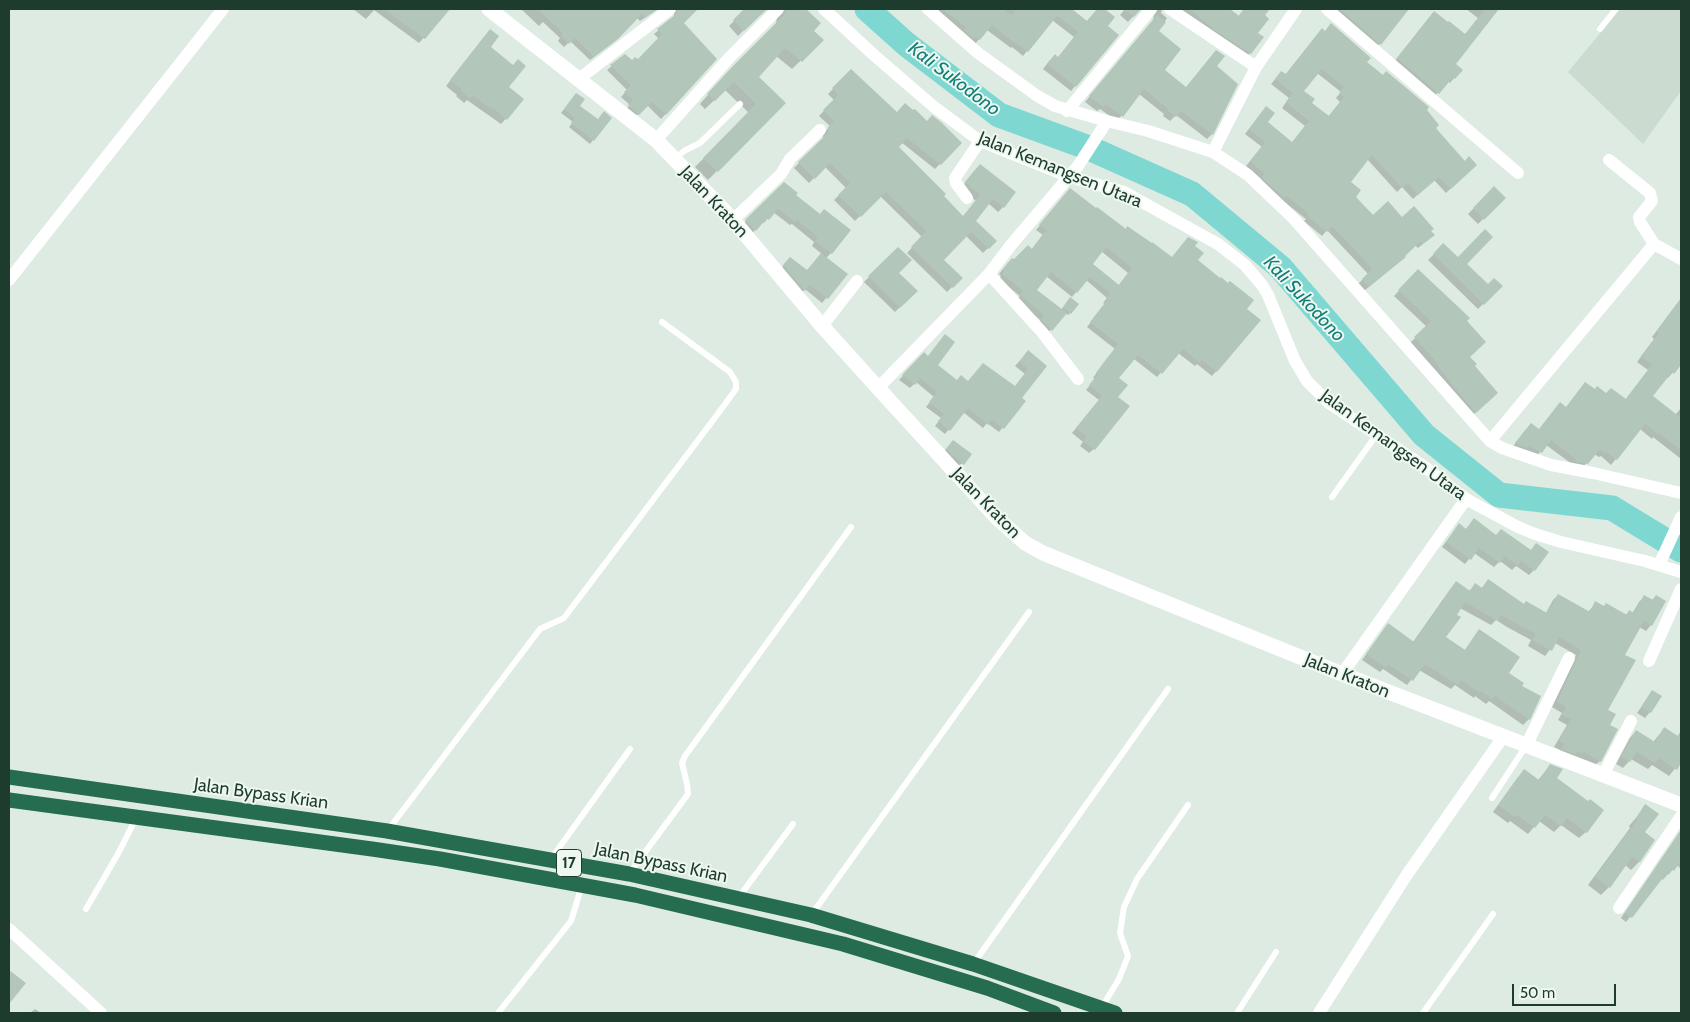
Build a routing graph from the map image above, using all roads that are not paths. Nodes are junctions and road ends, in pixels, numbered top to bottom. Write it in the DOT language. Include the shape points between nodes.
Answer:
graph roads {
  1 [pos="223,9"];
  2 [pos="489,9"];
  3 [pos="670,9"];
  4 [pos="778,9"];
  5 [pos="824,9"];
  6 [pos="928,9"];
  7 [pos="1152,9"];
  8 [pos="1170,9"];
  9 [pos="1296,9"];
  10 [pos="1327,9"];
  11 [pos="1616,9"];
  12 [pos="1600,29"];
  13 [pos="1256,67"];
  14 [pos="580,78"];
  15 [pos="740,104"];
  16 [pos="1067,111"];
  17 [pos="1104,126"];
  18 [pos="820,130"];
  19 [pos="656,140"];
  20 [pos="980,141"];
  21 [pos="1213,152"];
  22 [pos="674,160"];
  23 [pos="1609,160"];
  24 [pos="1518,173"];
  25 [pos="1070,176"];
  26 [pos="967,198"];
  27 [pos="733,220"];
  28 [pos="1654,244"];
  29 [pos="1681,259"];
  30 [pos="990,274"];
  31 [pos="9,280"];
  32 [pos="857,281"];
  33 [pos="662,322"];
  34 [pos="822,326"];
  35 [pos="1078,379"];
  36 [pos="878,388"];
  37 [pos="1377,434"];
  38 [pos="1490,441"];
  39 [pos="1681,493"];
  40 [pos="1332,497"];
  41 [pos="1466,499"];
  42 [pos="1681,517"];
  43 [pos="851,527"];
  44 [pos="1662,559"];
  45 [pos="1681,572"];
  46 [pos="1681,589"];
  47 [pos="1028,612"];
  48 [pos="1568,658"];
  49 [pos="1648,661"];
  50 [pos="1342,674"];
  51 [pos="1168,690"];
  52 [pos="1631,721"];
  53 [pos="1503,737"];
  54 [pos="1526,746"];
  55 [pos="630,749"];
  56 [pos="1602,775"];
  57 [pos="9,777"];
  58 [pos="1492,798"];
  59 [pos="9,800"];
  60 [pos="1188,805"];
  61 [pos="1681,805"];
  62 [pos="136,816"];
  63 [pos="1681,816"];
  64 [pos="793,824"];
  65 [pos="387,831"];
  66 [pos="551,860"];
  67 [pos="629,874"];
  68 [pos="582,885"];
  69 [pos="738,898"];
  70 [pos="1619,908"];
  71 [pos="86,909"];
  72 [pos="1493,914"];
  73 [pos="811,915"];
  74 [pos="9,929"];
  75 [pos="1276,952"];
  76 [pos="974,964"];
  77 [pos="1108,1011"];
  78 [pos="102,1013"];
  79 [pos="498,1013"];
  80 [pos="1054,1013"];
  81 [pos="1237,1013"];
  82 [pos="1319,1013"];
  83 [pos="1423,1013"];
  1 -- 31 [label="street"];
  2 -- 14 [label="street, Jalan Kraton"];
  3 -- 14 [label="street"];
  4 -- 19 [label="street"];
  5 -- 20 [label="street, Jalan Kemangsen Utara" via="933,106"];
  6 -- 16 [label="street" via="978,53 1044,100"];
  7 -- 16 [label="street"];
  8 -- 13 [label="street"];
  9 -- 13 [label="street"];
  10 -- 24 [label="street"];
  11 -- 12 [label="lane"];
  13 -- 21 [label="street"];
  14 -- 19 [label="street, Jalan Kraton"];
  15 -- 22 [label="lane" via="700,143"];
  16 -- 17 [label="street"];
  17 -- 21 [label="street" via="1148,131"];
  17 -- 25 [label="street"];
  18 -- 27 [label="street"];
  19 -- 22 [label="street, Jalan Kraton"];
  20 -- 25 [label="street, Jalan Kemangsen Utara"];
  20 -- 26 [label="street" via="955,178"];
  21 -- 38 [label="street" via="1260,185 1294,220"];
  22 -- 27 [label="street, Jalan Kraton"];
  23 -- 28 [label="street" via="1650,193 1651,203 1639,220"];
  25 -- 30 [label="street"];
  25 -- 37 [label="street, Jalan Kemangsen Utara" via="1124,192 1218,244 1245,265 1268,296 1295,361 1307,381 1329,403"];
  27 -- 34 [label="street, Jalan Kraton"];
  28 -- 29 [label="street"];
  28 -- 38 [label="street"];
  30 -- 35 [label="street" via="1042,332"];
  30 -- 36 [label="street"];
  32 -- 34 [label="street"];
  33 -- 65 [label="lane" via="730,372 736,388 564,618 540,629"];
  34 -- 36 [label="street, Jalan Kraton"];
  36 -- 50 [label="street, Jalan Kraton" via="997,518 1024,543"];
  37 -- 40 [label="lane"];
  37 -- 41 [label="street, Jalan Kemangsen Utara"];
  38 -- 39 [label="street" via="1551,465"];
  41 -- 44 [label="street, Jalan Kemangsen Utara" via="1518,527 1561,542"];
  41 -- 50 [label="street"];
  42 -- 44 [label="street"];
  43 -- 67 [label="lane" via="685,756 682,763 688,794"];
  44 -- 45 [label="street, Jalan Kemangsen Utara"];
  46 -- 49 [label="street"];
  47 -- 73 [label="lane"];
  48 -- 54 [label="street"];
  50 -- 53 [label="street, Jalan Kraton"];
  51 -- 76 [label="lane"];
  52 -- 56 [label="street"];
  53 -- 54 [label="street, Jalan Kraton"];
  53 -- 82 [label="street" via="1406,876"];
  54 -- 56 [label="street, Jalan Kraton"];
  54 -- 58 [label="lane"];
  55 -- 66 [label="lane"];
  56 -- 61 [label="street, Jalan Kraton"];
  57 -- 65 [label="highway, Jalan Bypass Krian / 17"];
  59 -- 62 [label="highway, Jalan Bypass Krian / 17"];
  60 -- 77 [label="lane" via="1137,879 1124,908 1120,933 1128,956"];
  62 -- 68 [label="highway, Jalan Bypass Krian / 17" via="372,849"];
  62 -- 71 [label="lane"];
  63 -- 70 [label="street"];
  64 -- 69 [label="lane"];
  65 -- 66 [label="highway, Jalan Bypass Krian / 17"];
  66 -- 67 [label="highway, Jalan Bypass Krian / 17"];
  67 -- 69 [label="highway, Jalan Bypass Krian / 17"];
  68 -- 79 [label="lane" via="571,921"];
  68 -- 80 [label="highway, Jalan Bypass Krian / 17" via="843,944 986,988"];
  69 -- 73 [label="highway, Jalan Bypass Krian / 17"];
  72 -- 83 [label="lane"];
  73 -- 76 [label="highway, Jalan Bypass Krian / 17"];
  74 -- 78 [label="street"];
  75 -- 81 [label="lane"];
  76 -- 77 [label="highway, Jalan Bypass Krian / 17"];
}
